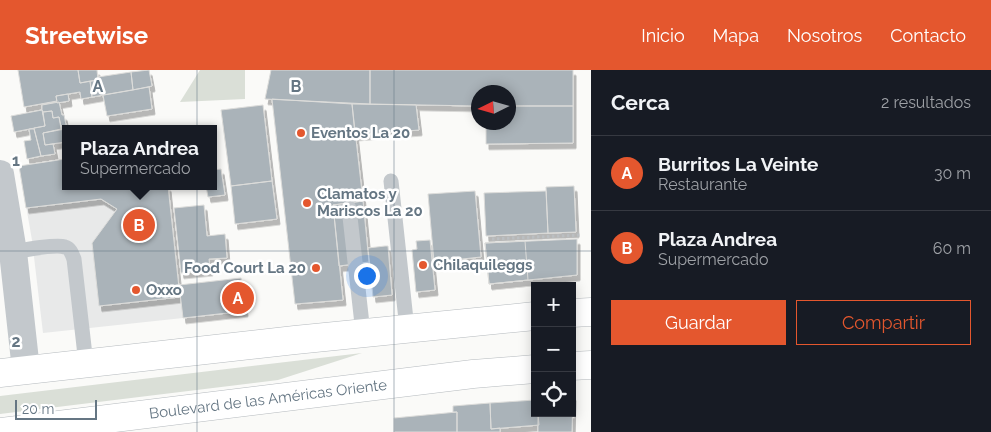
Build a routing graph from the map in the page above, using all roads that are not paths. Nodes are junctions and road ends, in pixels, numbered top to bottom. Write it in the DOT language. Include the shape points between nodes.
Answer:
graph roads {
  1 [pos="0,174"];
  2 [pos="391,181"];
  3 [pos="349,208"];
  4 [pos="12,252"];
  5 [pos="9,295"];
  6 [pos="576,312"];
  7 [pos="591,312"];
  8 [pos="531,316"];
  9 [pos="407,329"];
  10 [pos="363,333"];
  11 [pos="86,364"];
  12 [pos="591,365"];
  13 [pos="576,366"];
  14 [pos="531,369"];
  15 [pos="13,372"];
  16 [pos="34,430"];
  17 [pos="0,432"];
  1 -- 4 [label="street"];
  2 -- 9 [label="lane"];
  3 -- 10 [label="lane"];
  4 -- 5 [label="street"];
  4 -- 11 [label="lane" via="57,246 71,251"];
  5 -- 15 [label="street"];
  6 -- 7 [label="main road"];
  8 -- 9 [label="main road"];
  9 -- 10 [label="main road"];
  10 -- 11 [label="main road"];
  11 -- 15 [label="main road"];
  12 -- 13 [label="main road"];
  14 -- 16 [label="main road, Boulevard de las Américas Oriente"];
  16 -- 17 [label="main road, Boulevard de las Américas Oriente"];
}
